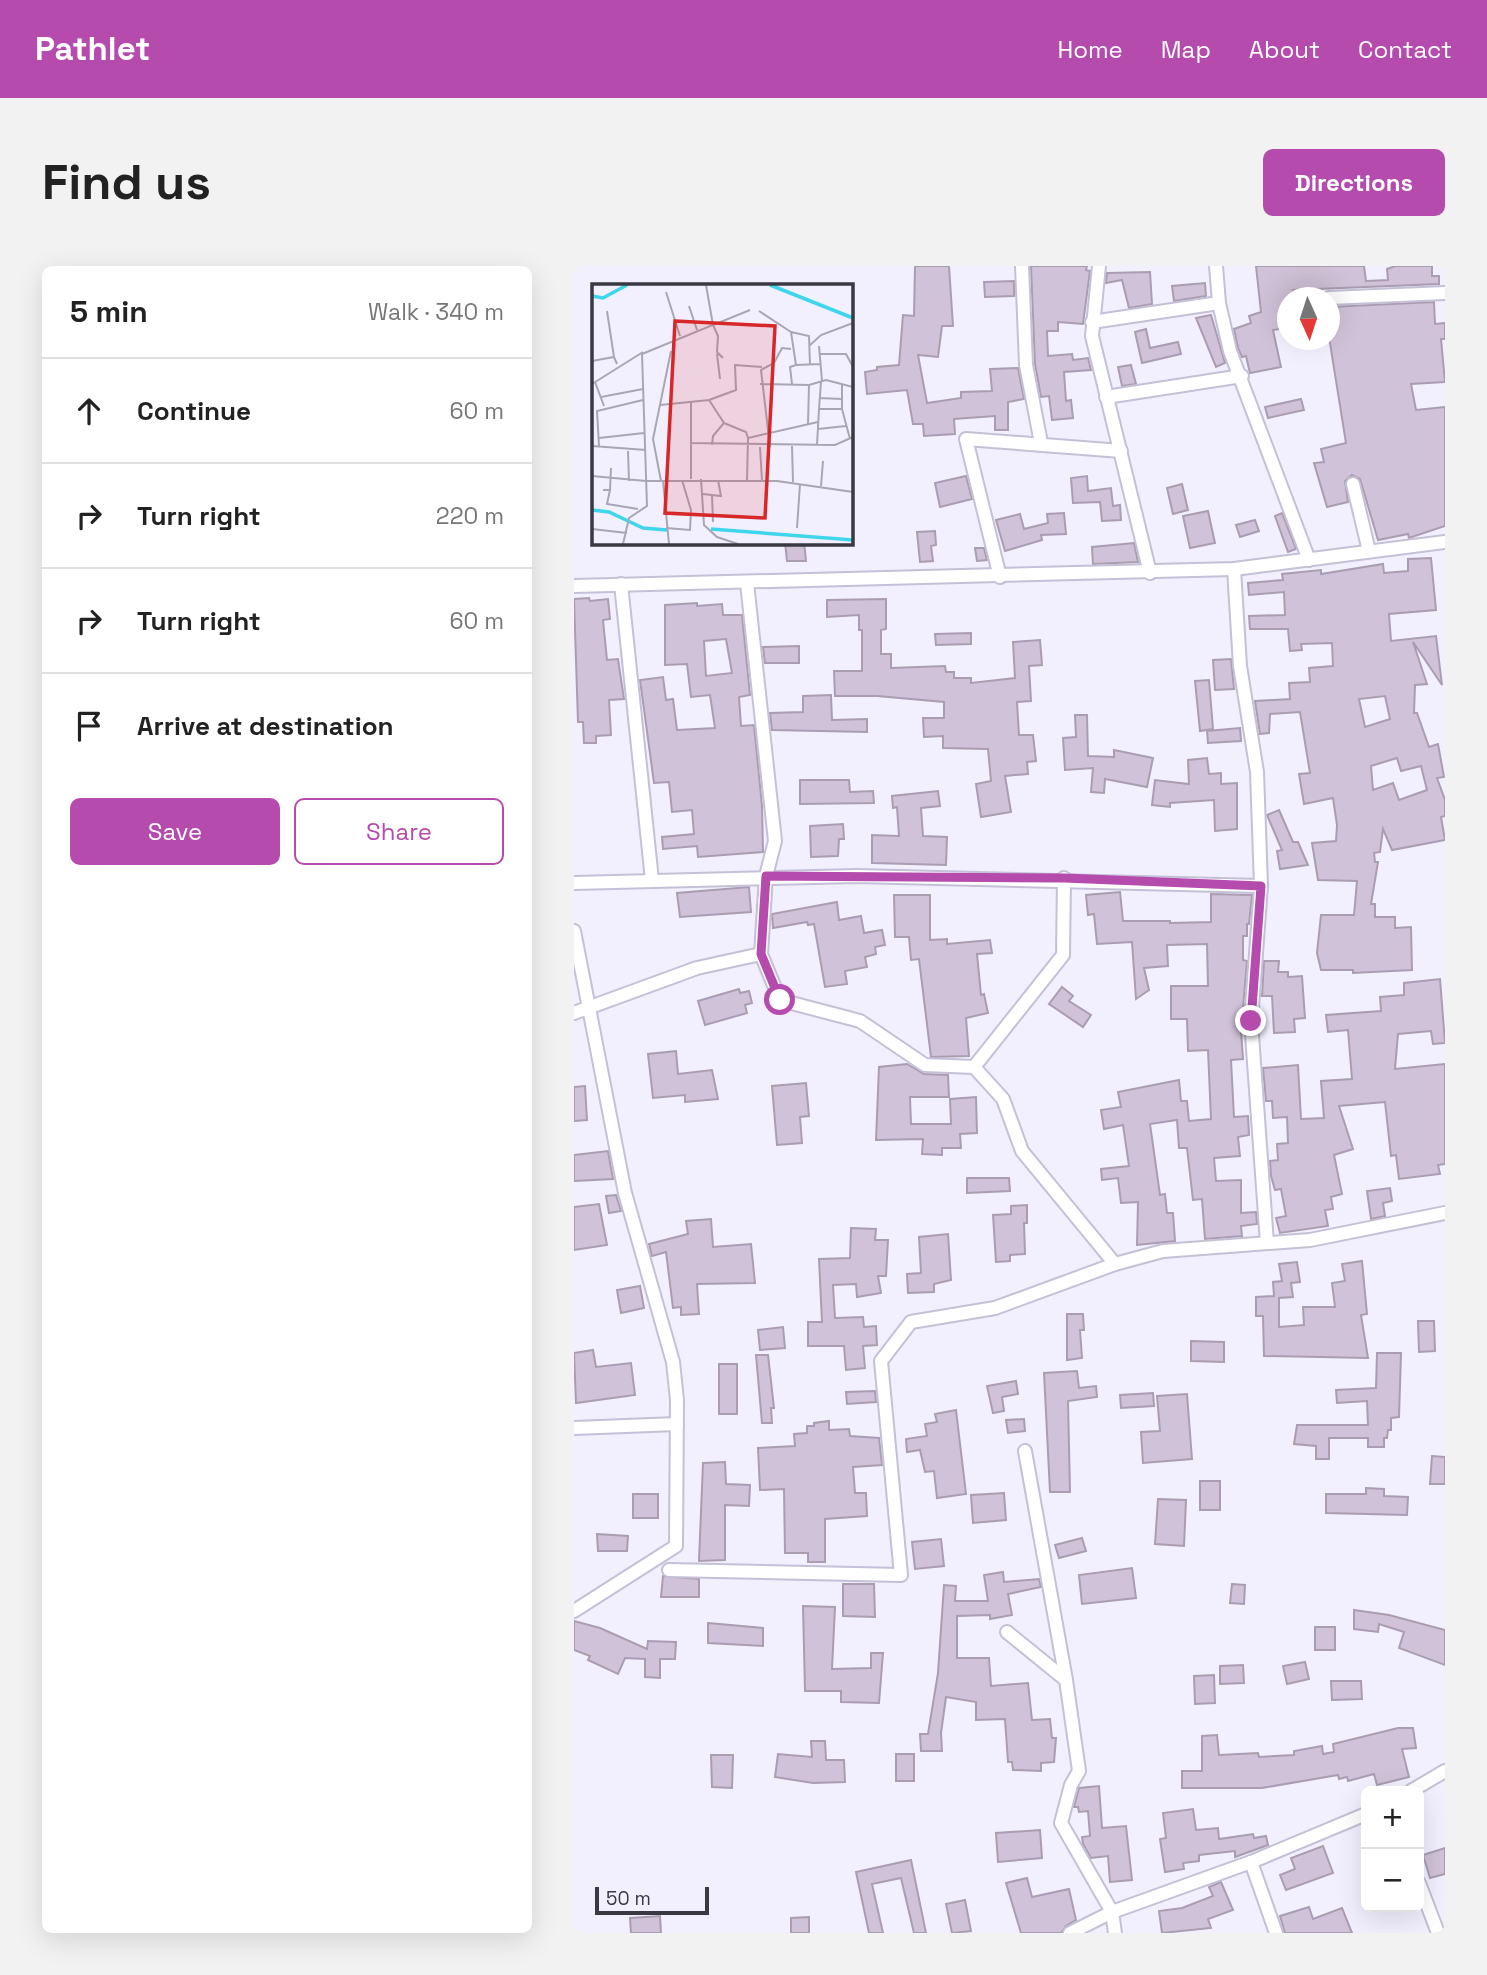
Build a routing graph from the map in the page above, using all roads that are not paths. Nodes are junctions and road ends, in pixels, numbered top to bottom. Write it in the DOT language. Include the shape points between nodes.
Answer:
graph roads {
  1 [pos="1022,266"];
  2 [pos="1098,266"];
  3 [pos="1203,266"];
  4 [pos="1216,271"];
  5 [pos="1445,293"];
  6 [pos="1340,298"];
  7 [pos="1219,303"];
  8 [pos="1092,322"];
  9 [pos="1242,376"];
  10 [pos="1106,397"];
  11 [pos="1041,443"];
  12 [pos="1121,451"];
  13 [pos="1353,484"];
  14 [pos="1445,542"];
  15 [pos="1369,551"];
  16 [pos="1309,560"];
  17 [pos="1234,569"];
  18 [pos="1150,573"];
  19 [pos="1000,577"];
  20 [pos="747,583"];
  21 [pos="621,584"];
  22 [pos="574,586"];
  23 [pos="766,876"];
  24 [pos="1064,878"];
  25 [pos="652,880"];
  26 [pos="574,883"];
  27 [pos="1261,886"];
  28 [pos="574,931"];
  29 [pos="761,954"];
  30 [pos="580,1011"];
  31 [pos="974,1067"];
  32 [pos="1445,1213"];
  33 [pos="1267,1244"];
  34 [pos="1115,1264"];
  35 [pos="677,1424"];
  36 [pos="574,1428"];
  37 [pos="1025,1451"];
  38 [pos="669,1570"];
  39 [pos="574,1611"];
  40 [pos="1007,1632"];
  41 [pos="1066,1680"];
  42 [pos="1445,1771"];
  43 [pos="1420,1786"];
  44 [pos="1361,1816"];
  45 [pos="1251,1862"];
  46 [pos="1424,1896"];
  47 [pos="1112,1912"];
  48 [pos="1070,1933"];
  49 [pos="1115,1933"];
  50 [pos="1276,1933"];
  51 [pos="1438,1933"];
  1 -- 11 [label="street" via="1026,365"];
  2 -- 8 [label="street"];
  3 -- 4 [label="street"];
  4 -- 7 [label="street"];
  5 -- 6 [label="street"];
  7 -- 8 [label="street"];
  7 -- 9 [label="street" via="1230,351"];
  8 -- 10 [label="street"];
  9 -- 10 [label="street"];
  9 -- 16 [label="street"];
  10 -- 12 [label="street"];
  11 -- 12 [label="street"];
  11 -- 19 [label="street" via="966,439"];
  12 -- 18 [label="street"];
  13 -- 15 [label="street"];
  14 -- 15 [label="street"];
  15 -- 16 [label="street"];
  16 -- 17 [label="street"];
  17 -- 18 [label="street"];
  17 -- 27 [label="street" via="1240,666 1257,772"];
  18 -- 19 [label="street"];
  19 -- 20 [label="street"];
  20 -- 21 [label="street"];
  20 -- 23 [label="street" via="775,841"];
  21 -- 22 [label="street"];
  21 -- 25 [label="street"];
  23 -- 24 [label="street"];
  23 -- 25 [label="street"];
  23 -- 29 [label="street"];
  24 -- 27 [label="street"];
  24 -- 31 [label="street" via="1063,955"];
  25 -- 26 [label="street"];
  27 -- 33 [label="street" via="1251,1021"];
  28 -- 30 [label="street"];
  29 -- 30 [label="street" via="697,968"];
  29 -- 31 [label="street" via="780,1000 860,1021 925,1065"];
  30 -- 35 [label="street" via="673,1362"];
  31 -- 34 [label="street" via="1003,1100 1022,1152"];
  32 -- 33 [label="street"];
  33 -- 34 [label="street" via="1163,1251"];
  34 -- 38 [label="street" via="995,1307 911,1322 881,1361 901,1576"];
  35 -- 36 [label="street"];
  35 -- 39 [label="street" via="676,1546"];
  37 -- 41 [label="street"];
  40 -- 41 [label="street"];
  41 -- 47 [label="street" via="1079,1771 1061,1823"];
  42 -- 43 [label="street"];
  44 -- 45 [label="street"];
  45 -- 47 [label="street"];
  45 -- 50 [label="street"];
  46 -- 51 [label="street"];
  47 -- 48 [label="street"];
  47 -- 49 [label="street"];
}
